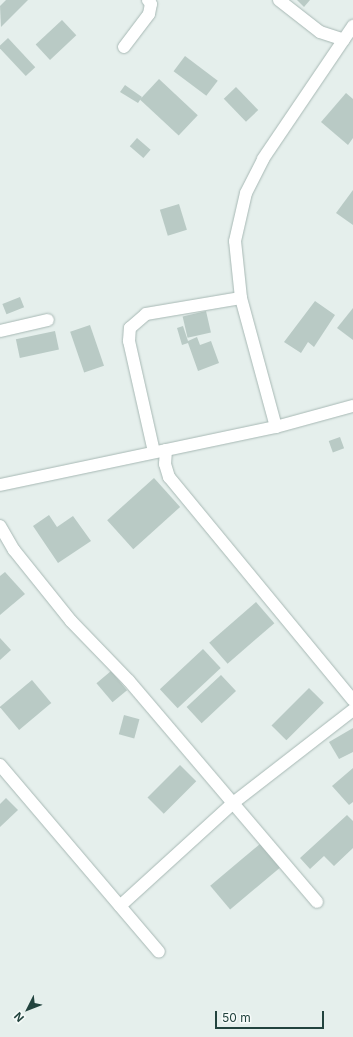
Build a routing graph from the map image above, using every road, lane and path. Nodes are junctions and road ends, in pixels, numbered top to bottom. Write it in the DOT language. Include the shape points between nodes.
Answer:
graph roads {
  1 [pos="148,0"];
  2 [pos="279,0"];
  3 [pos="353,26"];
  4 [pos="344,40"];
  5 [pos="124,47"];
  6 [pos="241,298"];
  7 [pos="48,320"];
  8 [pos="0,331"];
  9 [pos="353,406"];
  10 [pos="276,427"];
  11 [pos="160,451"];
  12 [pos="0,485"];
  13 [pos="0,526"];
  14 [pos="353,700"];
  15 [pos="353,710"];
  16 [pos="0,766"];
  17 [pos="233,803"];
  18 [pos="316,902"];
  19 [pos="120,906"];
  20 [pos="159,952"];
  1 -- 5 [label="street" via="151,4 149,14"];
  2 -- 4 [label="street" via="320,32"];
  3 -- 4 [label="street"];
  4 -- 6 [label="street" via="263,159 246,193 235,241"];
  6 -- 10 [label="street"];
  6 -- 11 [label="street" via="146,314 130,328 129,341"];
  7 -- 8 [label="street"];
  9 -- 10 [label="street"];
  10 -- 11 [label="street"];
  11 -- 12 [label="street"];
  11 -- 14 [label="street" via="169,477"];
  13 -- 17 [label="street" via="14,550 71,621 129,681"];
  15 -- 17 [label="street"];
  16 -- 19 [label="street"];
  17 -- 18 [label="street"];
  17 -- 19 [label="street"];
  19 -- 20 [label="street"];
}
